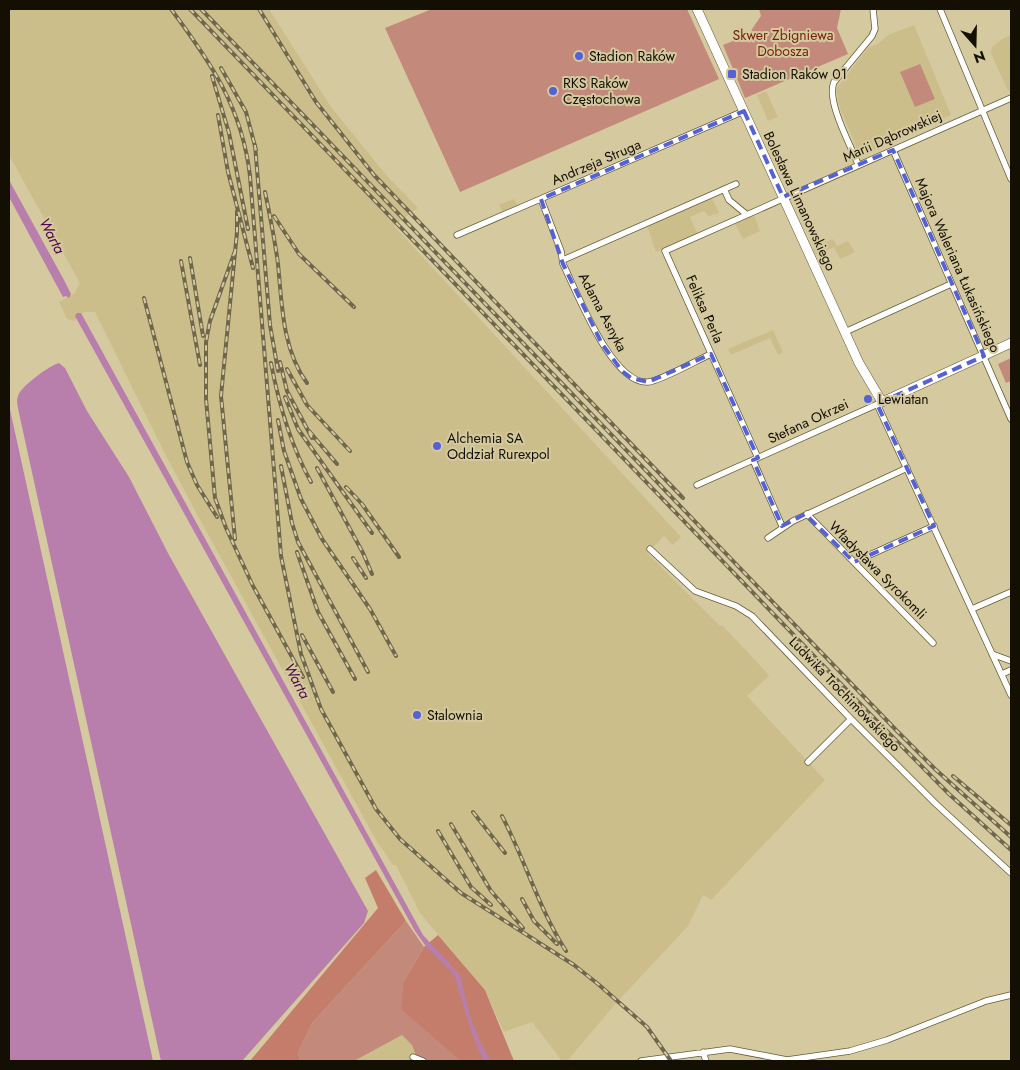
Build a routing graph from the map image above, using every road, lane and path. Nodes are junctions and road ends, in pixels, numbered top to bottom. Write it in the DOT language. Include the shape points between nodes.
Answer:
graph roads {
  1 [pos="697,9"];
  2 [pos="873,9"];
  3 [pos="940,9"];
  4 [pos="1011,98"];
  5 [pos="982,110"];
  6 [pos="744,111"];
  7 [pos="893,150"];
  8 [pos="858,164"];
  9 [pos="1011,179"];
  10 [pos="736,184"];
  11 [pos="724,189"];
  12 [pos="783,197"];
  13 [pos="541,198"];
  14 [pos="746,214"];
  15 [pos="457,234"];
  16 [pos="563,260"];
  17 [pos="951,284"];
  18 [pos="845,332"];
  19 [pos="1011,343"];
  20 [pos="711,354"];
  21 [pos="984,356"];
  22 [pos="879,403"];
  23 [pos="1011,419"];
  24 [pos="756,459"];
  25 [pos="907,468"];
  26 [pos="697,485"];
  27 [pos="807,514"];
  28 [pos="782,526"];
  29 [pos="934,526"];
  30 [pos="768,538"];
  31 [pos="650,549"];
  32 [pos="854,562"];
  33 [pos="1011,592"];
  34 [pos="972,609"];
  35 [pos="933,643"];
  36 [pos="992,654"];
  37 [pos="1011,662"];
  38 [pos="1011,670"];
  39 [pos="1002,674"];
  40 [pos="1011,695"];
  41 [pos="851,719"];
  42 [pos="808,762"];
  43 [pos="1011,873"];
  44 [pos="1011,995"];
  45 [pos="703,1052"];
  46 [pos="413,1057"];
  47 [pos="423,1061"];
  48 [pos="641,1061"];
  49 [pos="706,1061"];
  1 -- 6 [label="street, Bolesława Limanowskiego"];
  2 -- 8 [label="street" via="875,29 872,36 831,89"];
  3 -- 5 [label="street"];
  4 -- 5 [label="street, Marii Dąbrowskiej"];
  5 -- 7 [label="street, Marii Dąbrowskiej"];
  5 -- 9 [label="street"];
  6 -- 12 [label="street, Bolesława Limanowskiego"];
  6 -- 13 [label="street, Andrzeja Struga"];
  7 -- 8 [label="street, Marii Dąbrowskiej"];
  7 -- 17 [label="street, Majora Waleriana Łukasińskiego"];
  8 -- 12 [label="street, Marii Dąbrowskiej"];
  10 -- 11 [label="street"];
  11 -- 14 [label="street" via="729,200"];
  11 -- 16 [label="street"];
  12 -- 14 [label="street, Feliksa Perla"];
  12 -- 18 [label="street, Bolesława Limanowskiego"];
  13 -- 15 [label="street, Andrzeja Struga"];
  13 -- 16 [label="street, Adama Asnyka"];
  14 -- 20 [label="street, Feliksa Perla" via="665,251"];
  16 -- 20 [label="street, Adama Asnyka" via="602,344 631,378 648,382"];
  17 -- 18 [label="street"];
  17 -- 21 [label="street, Majora Waleriana Łukasińskiego"];
  18 -- 22 [label="street, Bolesława Limanowskiego"];
  19 -- 21 [label="street, Stefana Okrzei"];
  20 -- 24 [label="street, Feliksa Perla"];
  21 -- 22 [label="street, Stefana Okrzei"];
  21 -- 23 [label="street, Majora Waleriana Łukasińskiego"];
  22 -- 24 [label="street, Stefana Okrzei"];
  22 -- 25 [label="street, Bolesława Limanowskiego"];
  24 -- 26 [label="street, Stefana Okrzei"];
  24 -- 28 [label="street, Feliksa Perla"];
  25 -- 27 [label="street"];
  25 -- 29 [label="street, Bolesława Limanowskiego"];
  27 -- 28 [label="street"];
  27 -- 32 [label="street, Władysława Syrokomli"];
  28 -- 30 [label="street"];
  29 -- 32 [label="street"];
  29 -- 34 [label="street, Bolesława Limanowskiego"];
  31 -- 41 [label="street, Ludwika Trochimowskiego" via="695,591 736,606 752,616"];
  32 -- 35 [label="street, Władysława Syrokomli"];
  33 -- 34 [label="street"];
  34 -- 36 [label="street, Bolesława Limanowskiego"];
  36 -- 37 [label="street"];
  36 -- 39 [label="street, Bolesława Limanowskiego"];
  38 -- 39 [label="street"];
  39 -- 40 [label="street, Bolesława Limanowskiego"];
  41 -- 42 [label="street"];
  41 -- 43 [label="street, Ludwika Trochimowskiego"];
  44 -- 45 [label="street" via="986,1001 850,1051 787,1060 730,1049"];
  45 -- 48 [label="street"];
  45 -- 49 [label="street"];
  46 -- 47 [label="street"];
}
